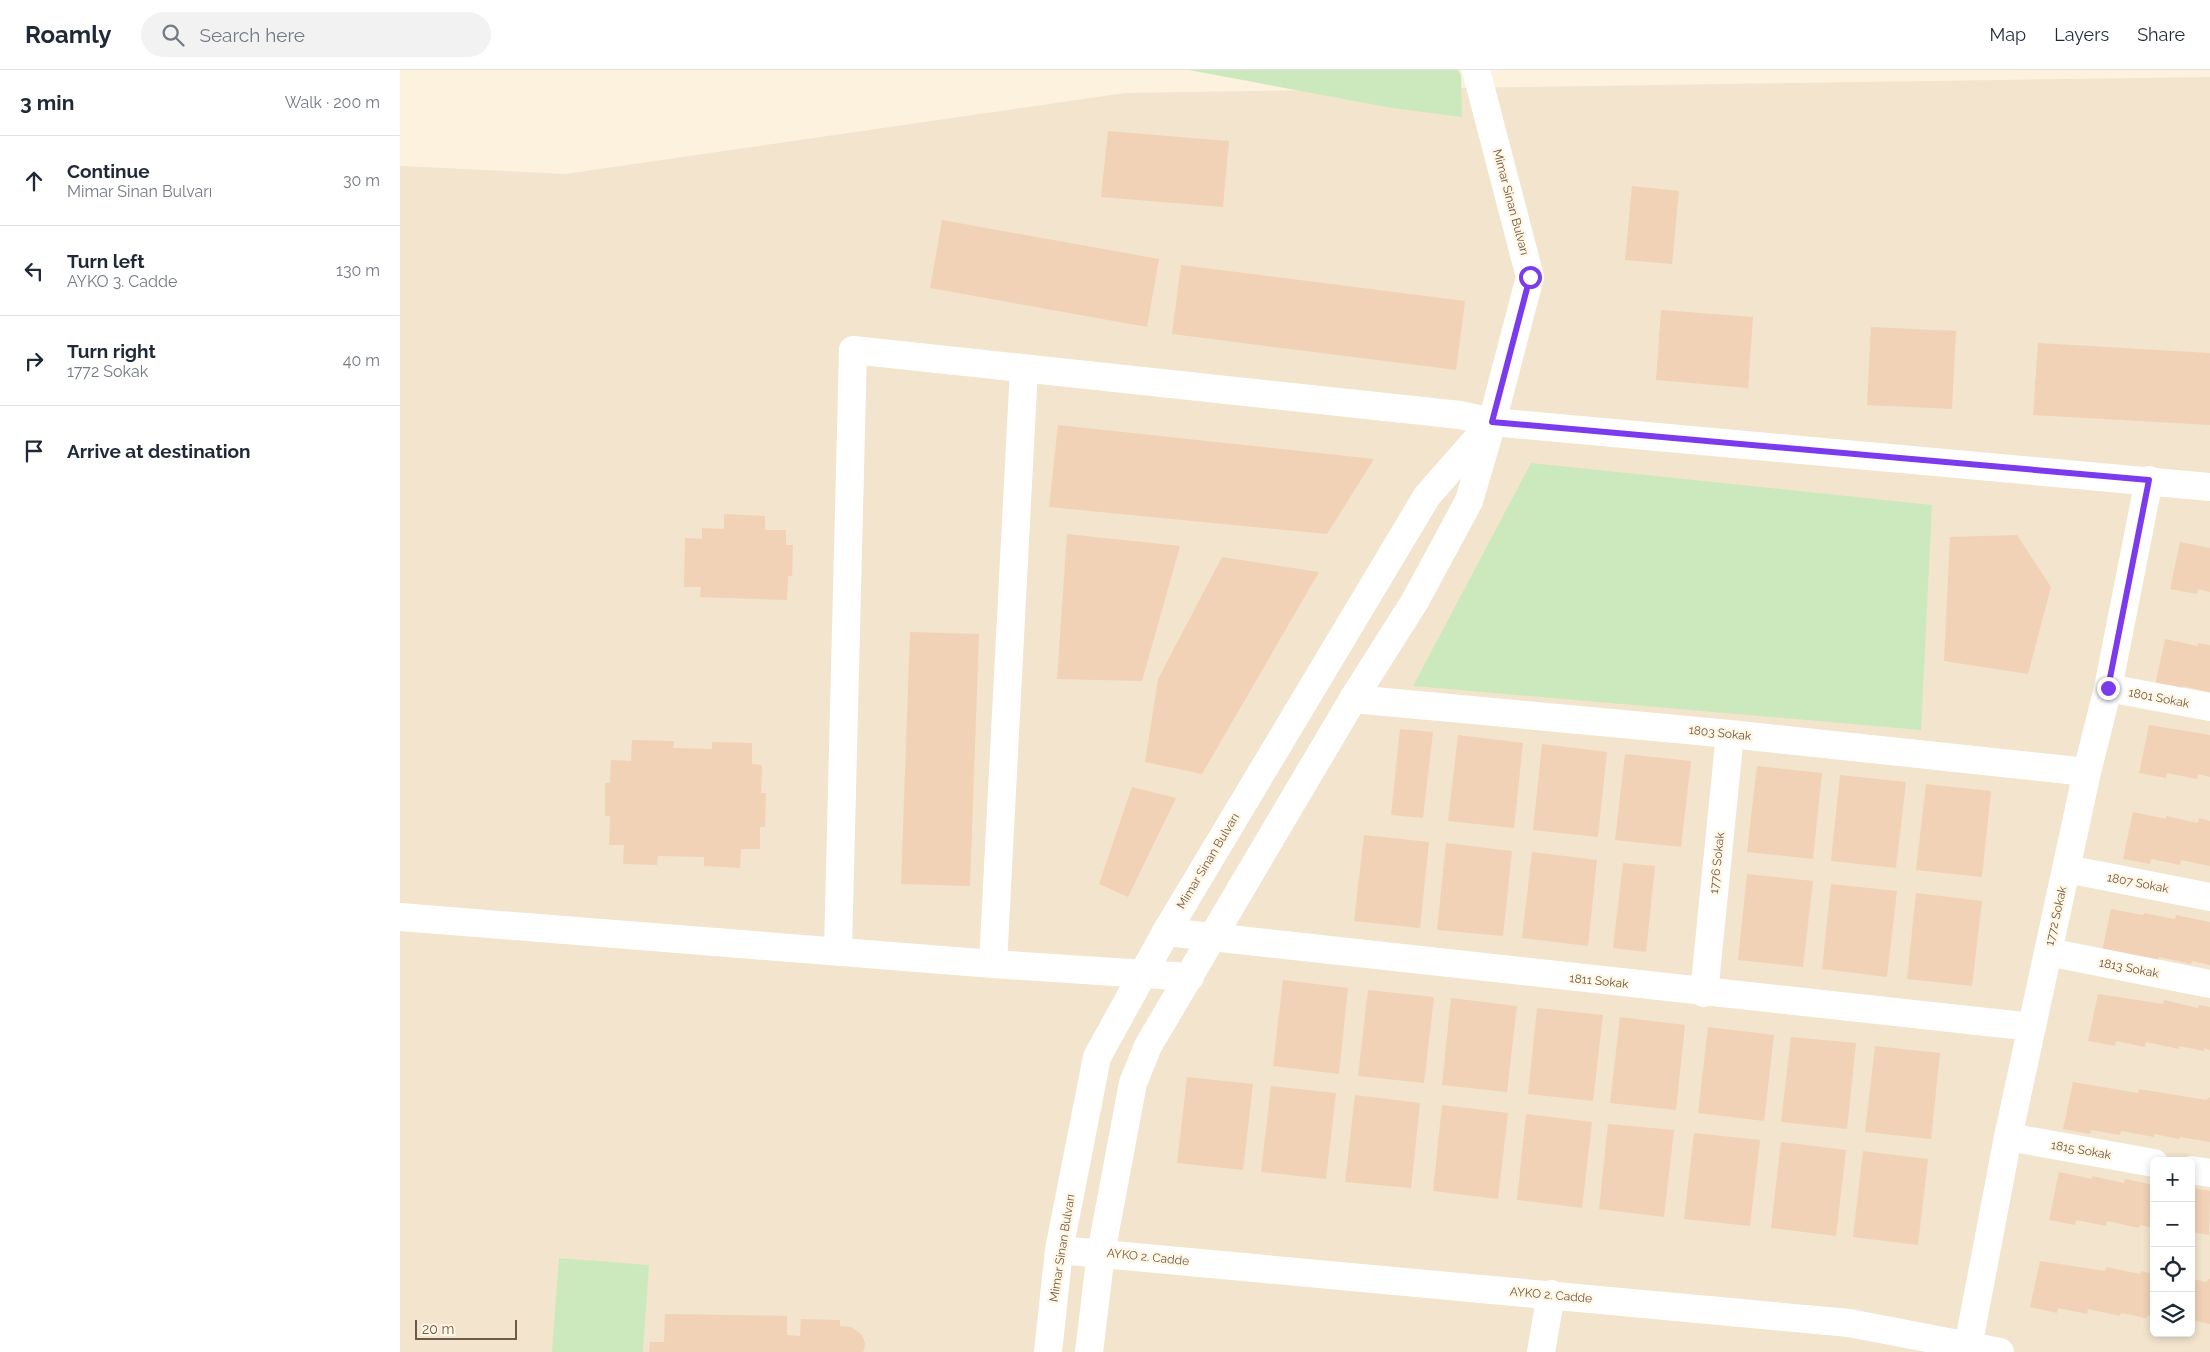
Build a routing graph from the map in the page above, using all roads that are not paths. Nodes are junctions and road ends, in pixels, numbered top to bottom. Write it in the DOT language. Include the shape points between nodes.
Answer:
graph roads {
  1 [pos="1476,70"];
  2 [pos="1024,368"];
  3 [pos="1492,422"];
  4 [pos="2149,480"];
  5 [pos="2210,486"];
  6 [pos="2108,688"];
  7 [pos="1353,699"];
  8 [pos="2210,707"];
  9 [pos="1730,734"];
  10 [pos="2087,772"];
  11 [pos="2067,869"];
  12 [pos="2210,897"];
  13 [pos="400,917"];
  14 [pos="1166,932"];
  15 [pos="1210,938"];
  16 [pos="838,950"];
  17 [pos="2048,952"];
  18 [pos="993,964"];
  19 [pos="1143,975"];
  20 [pos="1190,977"];
  21 [pos="2210,984"];
  22 [pos="1704,993"];
  23 [pos="2032,1028"];
  24 [pos="2008,1137"];
  25 [pos="2150,1162"];
  26 [pos="2195,1171"];
  27 [pos="2210,1173"];
  28 [pos="1059,1250"];
  29 [pos="1101,1253"];
  30 [pos="1552,1294"];
  31 [pos="1968,1349"];
  32 [pos="1048,1352"];
  33 [pos="1089,1352"];
  34 [pos="1541,1352"];
  35 [pos="2000,1352"];
  1 -- 3 [label="street, Mimar Sinan Bulvarı" via="1530,277"];
  2 -- 3 [label="street"];
  2 -- 16 [label="street" via="854,350"];
  2 -- 18 [label="street"];
  3 -- 4 [label="street"];
  3 -- 7 [label="street, Mimar Sinan Bulvarı" via="1469,501 1415,602"];
  3 -- 14 [label="street, Mimar Sinan Bulvarı" via="1427,496"];
  4 -- 5 [label="street"];
  4 -- 6 [label="street, 1772 Sokak"];
  6 -- 8 [label="street, 1801 Sokak"];
  6 -- 10 [label="street, 1772 Sokak"];
  7 -- 9 [label="street, 1803 Sokak"];
  7 -- 15 [label="street, Mimar Sinan Bulvarı"];
  9 -- 10 [label="street, 1803 Sokak"];
  9 -- 22 [label="street, 1776 Sokak"];
  10 -- 11 [label="street, 1772 Sokak"];
  11 -- 12 [label="street, 1807 Sokak"];
  11 -- 17 [label="street, 1772 Sokak"];
  13 -- 16 [label="street"];
  14 -- 15 [label="street, 1811 Sokak"];
  14 -- 19 [label="street, Mimar Sinan Bulvarı"];
  15 -- 20 [label="street, Mimar Sinan Bulvarı"];
  15 -- 22 [label="street, 1811 Sokak"];
  16 -- 18 [label="street"];
  17 -- 21 [label="street, 1813 Sokak"];
  17 -- 23 [label="street, 1772 Sokak"];
  18 -- 19 [label="street"];
  19 -- 20 [label="street"];
  19 -- 28 [label="street, Mimar Sinan Bulvarı" via="1097,1057"];
  20 -- 29 [label="street, Mimar Sinan Bulvarı" via="1148,1046 1133,1083"];
  22 -- 23 [label="street, 1811 Sokak"];
  23 -- 24 [label="street, 1772 Sokak"];
  24 -- 25 [label="street, 1815 Sokak"];
  24 -- 31 [label="street, 1772 Sokak"];
  26 -- 27 [label="street"];
  28 -- 29 [label="street, AYKO 2. Cadde"];
  28 -- 32 [label="street, Mimar Sinan Bulvarı"];
  29 -- 30 [label="street, AYKO 2. Cadde"];
  29 -- 33 [label="street, Mimar Sinan Bulvarı"];
  30 -- 31 [label="street, AYKO 2. Cadde" via="1850,1323"];
  30 -- 34 [label="street"];
  31 -- 35 [label="street, AYKO 2. Cadde"];
}
